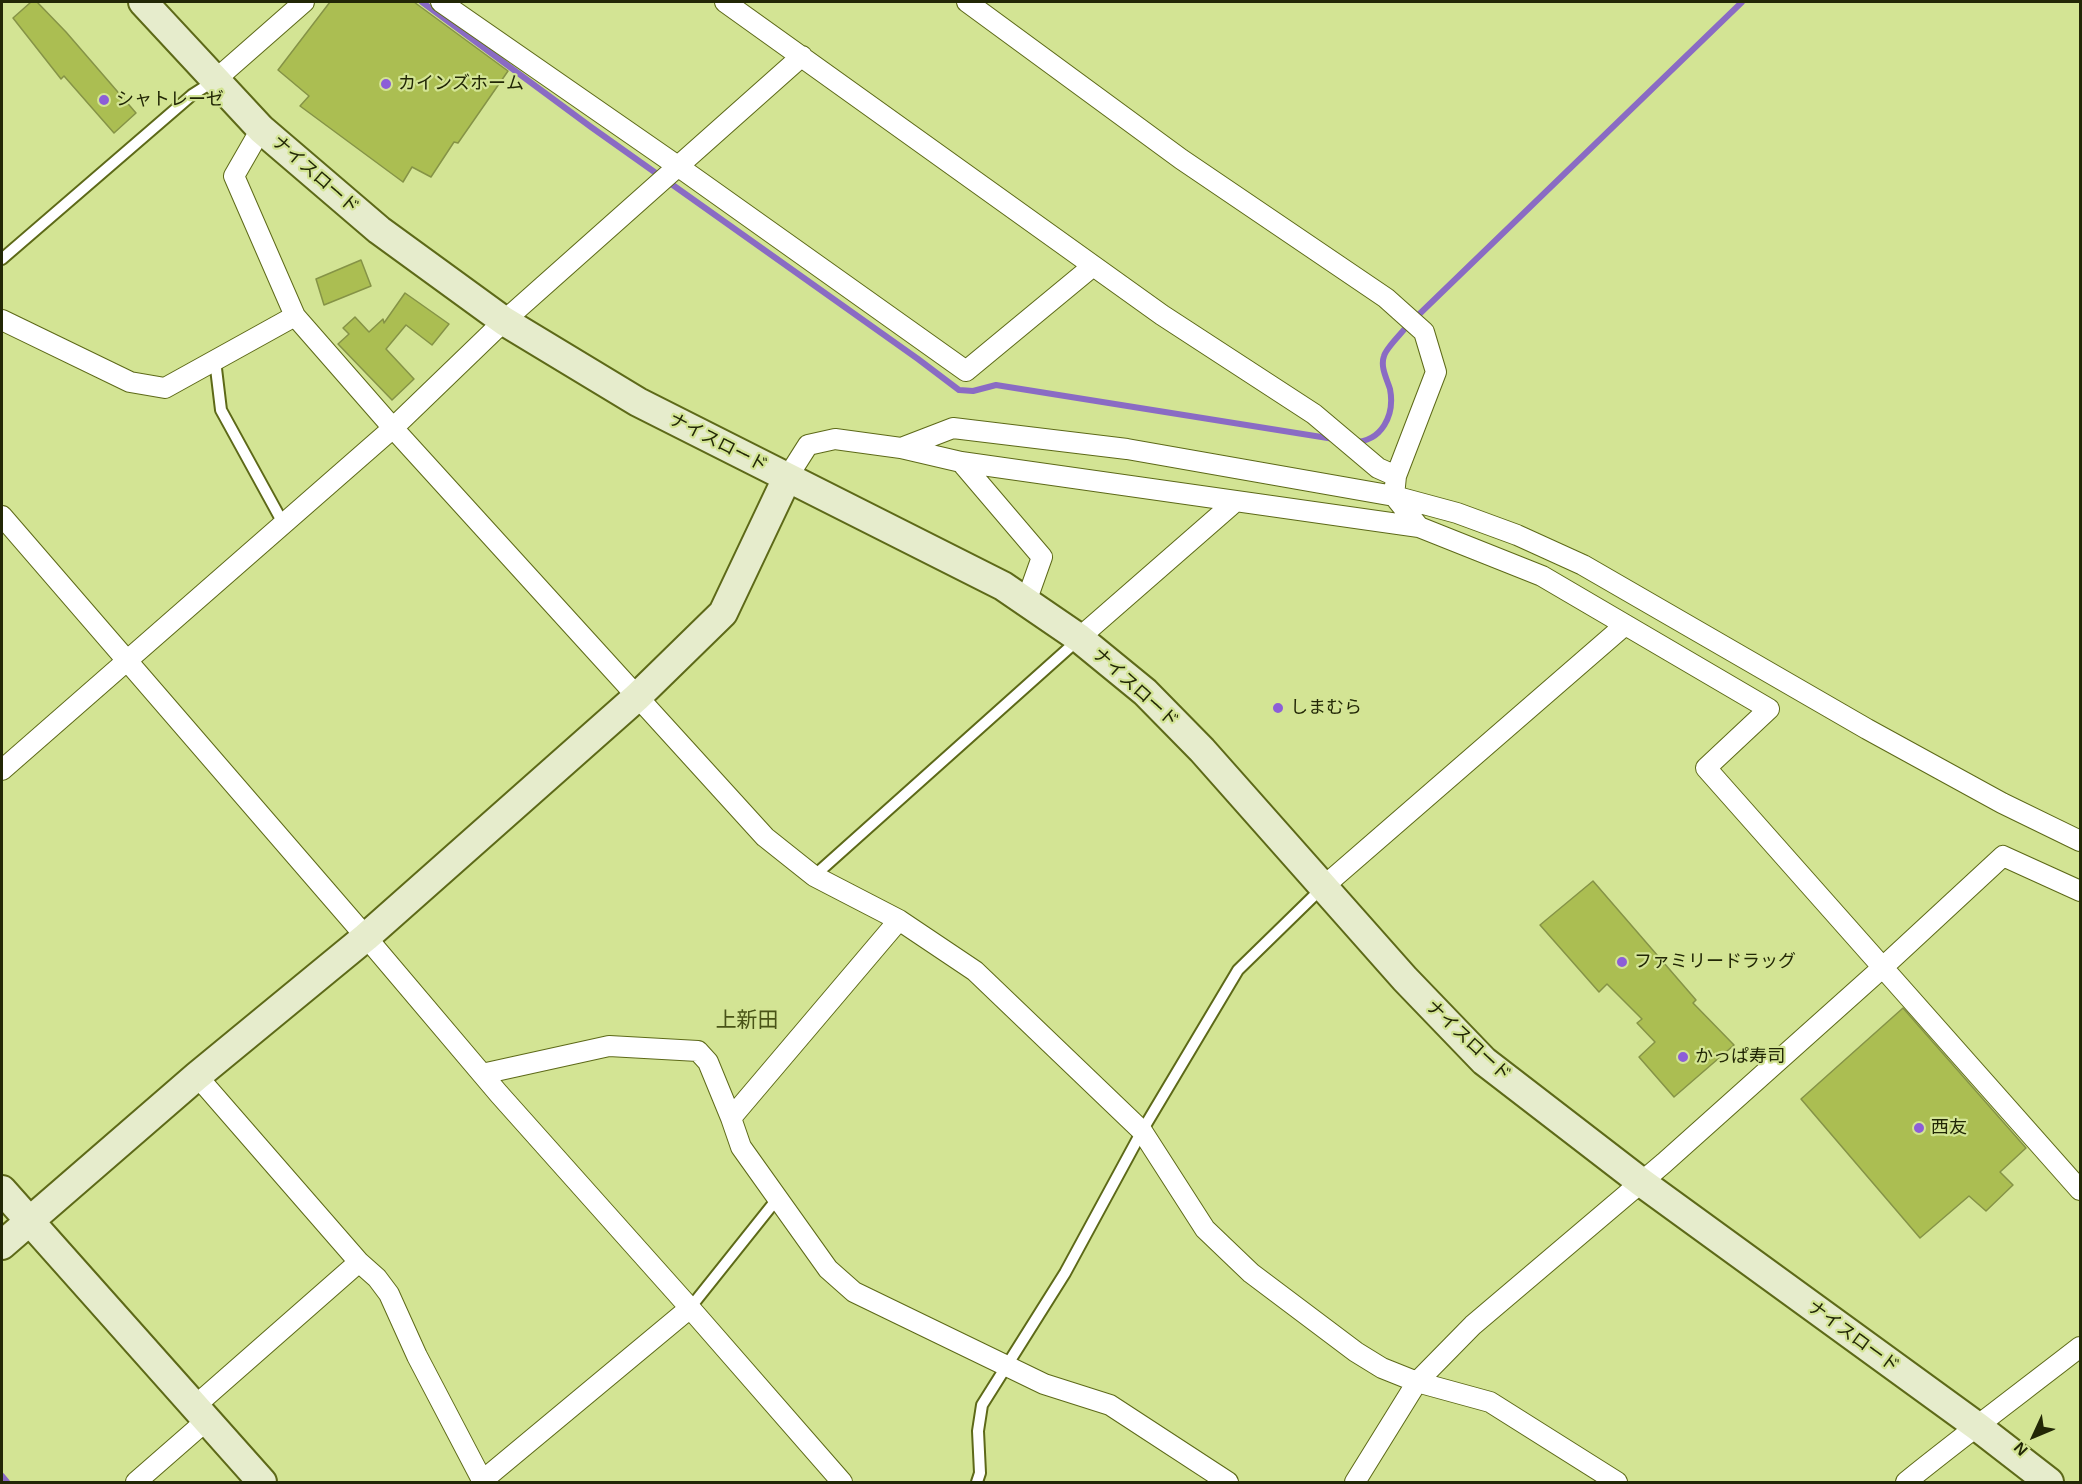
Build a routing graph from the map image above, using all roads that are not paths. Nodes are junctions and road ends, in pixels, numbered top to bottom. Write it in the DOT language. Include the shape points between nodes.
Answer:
graph roads {
  1 [pos="143,2"];
  2 [pos="304,2"];
  3 [pos="441,2"];
  4 [pos="725,2"];
  5 [pos="967,2"];
  6 [pos="802,56"];
  7 [pos="214,81"];
  8 [pos="261,129"];
  9 [pos="679,167"];
  10 [pos="2,259"];
  11 [pos="1094,266"];
  12 [pos="295,316"];
  13 [pos="2,320"];
  14 [pos="504,321"];
  15 [pos="215,360"];
  16 [pos="393,428"];
  17 [pos="901,448"];
  18 [pos="961,462"];
  19 [pos="1396,476"];
  20 [pos="788,478"];
  21 [pos="1394,496"];
  22 [pos="1236,501"];
  23 [pos="2,516"];
  24 [pos="283,523"];
  25 [pos="1419,527"];
  26 [pos="1026,602"];
  27 [pos="1625,625"];
  28 [pos="1079,638"];
  29 [pos="126,660"];
  30 [pos="637,697"];
  31 [pos="2,770"];
  32 [pos="2080,841"];
  33 [pos="814,876"];
  34 [pos="1323,887"];
  35 [pos="2080,891"];
  36 [pos="899,920"];
  37 [pos="366,937"];
  38 [pos="1882,968"];
  39 [pos="482,1074"];
  40 [pos="197,1076"];
  41 [pos="731,1118"];
  42 [pos="1142,1131"];
  43 [pos="1641,1182"];
  44 [pos="2,1190"];
  45 [pos="2080,1190"];
  46 [pos="777,1199"];
  47 [pos="29,1221"];
  48 [pos="2,1245"];
  49 [pos="359,1262"];
  50 [pos="690,1308"];
  51 [pos="2080,1347"];
  52 [pos="1007,1366"];
  53 [pos="1418,1382"];
  54 [pos="201,1413"];
  55 [pos="1978,1427"];
  56 [pos="135,1482"];
  57 [pos="262,1482"];
  58 [pos="483,1482"];
  59 [pos="842,1482"];
  60 [pos="977,1482"];
  61 [pos="1228,1482"];
  62 [pos="1355,1482"];
  63 [pos="1617,1482"];
  64 [pos="1906,1482"];
  65 [pos="2049,1482"];
  1 -- 7 [label="street, ナイスロード"];
  2 -- 7 [label="street"];
  3 -- 9 [label="street"];
  4 -- 6 [label="street"];
  5 -- 19 [label="street" via="1181,159 1386,298 1424,332 1436,372"];
  6 -- 9 [label="street"];
  6 -- 11 [label="street"];
  7 -- 8 [label="street, ナイスロード"];
  7 -- 10 [label="lane" via="192,95"];
  8 -- 12 [label="street" via="234,176"];
  8 -- 14 [label="street, ナイスロード" via="379,230"];
  9 -- 11 [label="street" via="966,371"];
  9 -- 14 [label="street"];
  11 -- 19 [label="street" via="1314,414 1378,468"];
  12 -- 15 [label="street"];
  12 -- 16 [label="street"];
  13 -- 15 [label="street" via="130,382 165,388"];
  14 -- 16 [label="street"];
  14 -- 20 [label="street, ナイスロード" via="638,402"];
  15 -- 24 [label="lane" via="221,410"];
  16 -- 24 [label="street"];
  16 -- 30 [label="street"];
  17 -- 18 [label="street"];
  17 -- 20 [label="street" via="835,439 808,445"];
  17 -- 21 [label="street" via="953,428 1127,449"];
  18 -- 22 [label="street"];
  18 -- 26 [label="street" via="1042,557"];
  19 -- 21 [label="street"];
  20 -- 26 [label="street, ナイスロード" via="1003,586"];
  20 -- 30 [label="street" via="723,613"];
  21 -- 25 [label="street"];
  21 -- 32 [label="street" via="1497,527 1582,565 1867,729 2001,803"];
  22 -- 25 [label="street"];
  22 -- 28 [label="street"];
  23 -- 29 [label="street"];
  24 -- 29 [label="street"];
  25 -- 27 [label="street" via="1542,576"];
  26 -- 28 [label="street, ナイスロード"];
  27 -- 34 [label="street"];
  27 -- 38 [label="street" via="1769,709 1706,768"];
  28 -- 33 [label="lane"];
  28 -- 34 [label="street, ナイスロード" via="1153,700 1202,750"];
  29 -- 31 [label="street"];
  29 -- 37 [label="street"];
  30 -- 33 [label="street" via="765,837"];
  30 -- 37 [label="street"];
  33 -- 36 [label="street"];
  34 -- 42 [label="lane" via="1238,970"];
  34 -- 43 [label="street, ナイスロード" via="1404,979 1484,1061"];
  35 -- 38 [label="street" via="2003,856"];
  36 -- 41 [label="street"];
  36 -- 42 [label="street" via="975,971"];
  37 -- 39 [label="street"];
  37 -- 40 [label="street"];
  38 -- 43 [label="street"];
  38 -- 45 [label="street"];
  39 -- 41 [label="street" via="609,1046 698,1051 708,1062"];
  39 -- 50 [label="street"];
  40 -- 47 [label="street"];
  40 -- 49 [label="street"];
  41 -- 46 [label="street" via="741,1147"];
  42 -- 52 [label="lane" via="1065,1273"];
  42 -- 53 [label="street" via="1205,1229 1251,1273 1356,1352 1382,1368"];
  43 -- 53 [label="street" via="1473,1325"];
  43 -- 55 [label="street, ナイスロード"];
  44 -- 47 [label="street"];
  46 -- 50 [label="lane"];
  46 -- 52 [label="street" via="828,1269 854,1292"];
  47 -- 48 [label="street"];
  47 -- 54 [label="street"];
  49 -- 54 [label="street"];
  49 -- 58 [label="street" via="389,1293"];
  50 -- 58 [label="street"];
  50 -- 59 [label="street"];
  51 -- 55 [label="street"];
  52 -- 60 [label="lane" via="982,1405"];
  52 -- 61 [label="street" via="1044,1384 1110,1405"];
  53 -- 62 [label="street"];
  53 -- 63 [label="street" via="1490,1402"];
  54 -- 56 [label="street"];
  54 -- 57 [label="street"];
  55 -- 64 [label="street"];
  55 -- 65 [label="street, ナイスロード"];
}
